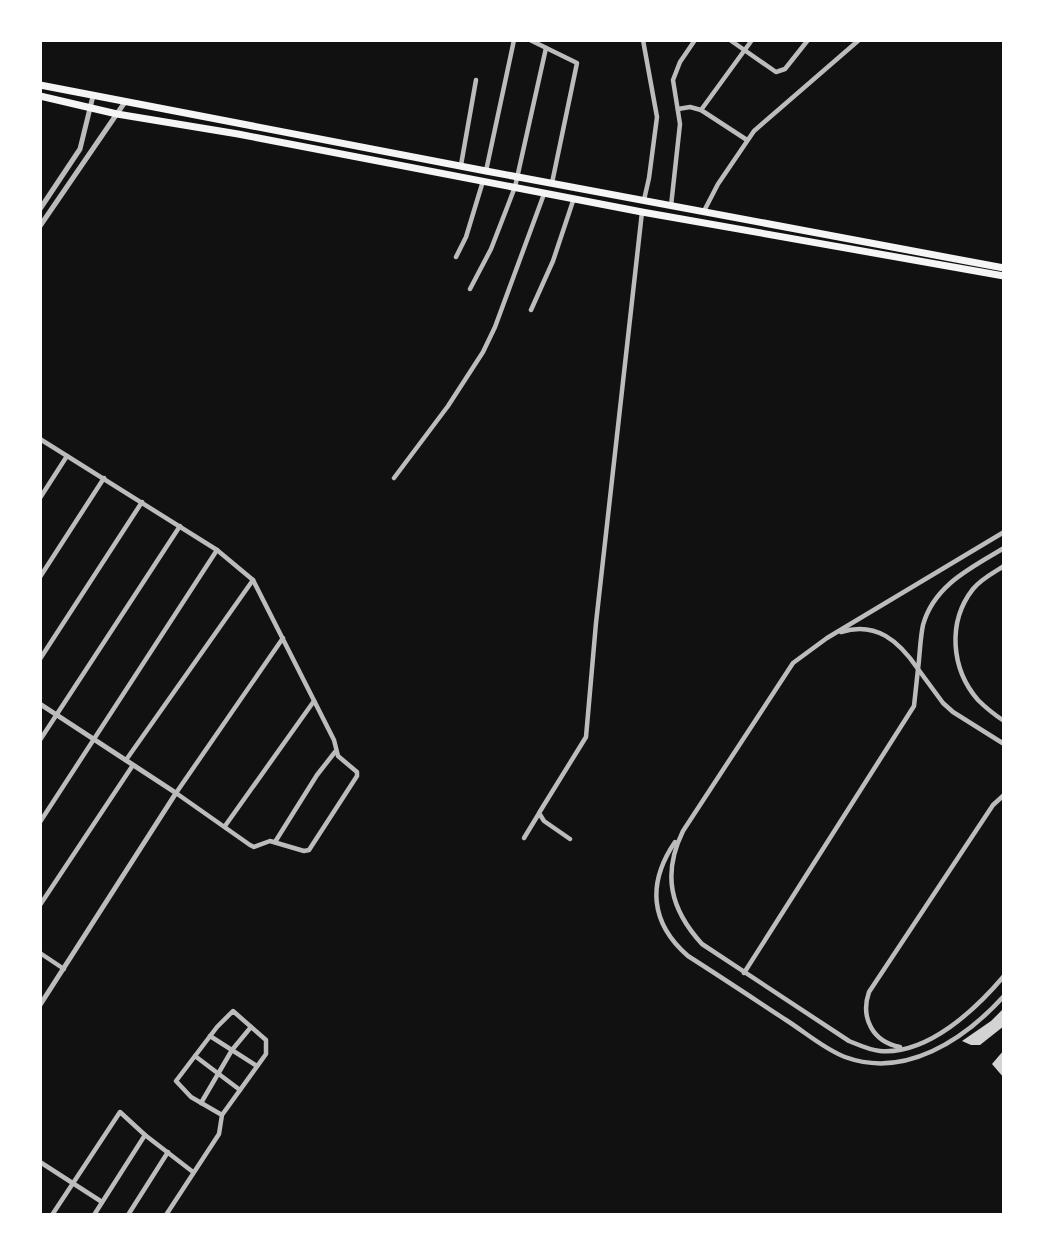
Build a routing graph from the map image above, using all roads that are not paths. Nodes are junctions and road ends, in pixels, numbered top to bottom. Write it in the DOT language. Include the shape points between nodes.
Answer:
graph roads {
  1 [pos="514,40"];
  2 [pos="530,40"];
  3 [pos="643,40"];
  4 [pos="695,40"];
  5 [pos="730,40"];
  6 [pos="752,40"];
  7 [pos="808,40"];
  8 [pos="859,40"];
  9 [pos="546,48"];
  10 [pos="744,51"];
  11 [pos="477,80"];
  12 [pos="40,85"];
  13 [pos="40,96"];
  14 [pos="93,96"];
  15 [pos="125,103"];
  16 [pos="90,108"];
  17 [pos="678,109"];
  18 [pos="701,110"];
  19 [pos="117,114"];
  20 [pos="747,140"];
  21 [pos="367,147"];
  22 [pos="366,159"];
  23 [pos="461,167"];
  24 [pos="486,172"];
  25 [pos="517,177"];
  26 [pos="483,181"];
  27 [pos="552,184"];
  28 [pos="515,187"];
  29 [pos="545,193"];
  30 [pos="574,198"];
  31 [pos="643,201"];
  32 [pos="671,206"];
  33 [pos="40,209"];
  34 [pos="642,212"];
  35 [pos="704,212"];
  36 [pos="40,226"];
  37 [pos="456,257"];
  38 [pos="1004,268"];
  39 [pos="1004,276"];
  40 [pos="470,289"];
  41 [pos="531,310"];
  42 [pos="40,439"];
  43 [pos="67,456"];
  44 [pos="104,478"];
  45 [pos="394,478"];
  46 [pos="40,498"];
  47 [pos="142,502"];
  48 [pos="180,526"];
  49 [pos="1004,532"];
  50 [pos="1004,548"];
  51 [pos="217,550"];
  52 [pos="1004,566"];
  53 [pos="40,577"];
  54 [pos="253,580"];
  55 [pos="283,638"];
  56 [pos="827,638"];
  57 [pos="40,659"];
  58 [pos="918,669"];
  59 [pos="314,701"];
  60 [pos="40,704"];
  61 [pos="57,715"];
  62 [pos="1004,721"];
  63 [pos="94,739"];
  64 [pos="40,740"];
  65 [pos="1004,744"];
  66 [pos="335,751"];
  67 [pos="126,760"];
  68 [pos="133,765"];
  69 [pos="176,793"];
  70 [pos="1004,795"];
  71 [pos="539,814"];
  72 [pos="40,822"];
  73 [pos="225,826"];
  74 [pos="683,831"];
  75 [pos="524,838"];
  76 [pos="570,839"];
  77 [pos="275,842"];
  78 [pos="40,905"];
  79 [pos="40,953"];
  80 [pos="64,969"];
  81 [pos="744,973"];
  82 [pos="1004,976"];
  83 [pos="1004,996"];
  84 [pos="40,1005"];
  85 [pos="251,1027"];
  86 [pos="210,1036"];
  87 [pos="905,1048"];
  88 [pos="232,1051"];
  89 [pos="195,1056"];
  90 [pos="257,1066"];
  91 [pos="218,1073"];
  92 [pos="240,1090"];
  93 [pos="201,1103"];
  94 [pos="222,1115"];
  95 [pos="145,1135"];
  96 [pos="168,1152"];
  97 [pos="40,1161"];
  98 [pos="193,1172"];
  99 [pos="72,1183"];
  100 [pos="102,1202"];
  101 [pos="51,1215"];
  102 [pos="94,1215"];
  103 [pos="128,1215"];
  104 [pos="166,1215"];
  1 -- 24 [label="street"];
  2 -- 9 [label="street"];
  3 -- 31 [label="street" via="657,117"];
  4 -- 17 [label="street" via="674,72"];
  5 -- 10 [label="street"];
  6 -- 10 [label="street"];
  7 -- 10 [label="street" via="780,72"];
  8 -- 20 [label="street"];
  9 -- 25 [label="street"];
  9 -- 27 [label="street" via="577,63"];
  10 -- 18 [label="street"];
  11 -- 23 [label="street"];
  12 -- 14 [label="highway"];
  13 -- 16 [label="highway"];
  14 -- 15 [label="highway"];
  14 -- 16 [label="street"];
  15 -- 19 [label="street"];
  15 -- 21 [label="highway"];
  16 -- 19 [label="highway"];
  16 -- 33 [label="street" via="80,149"];
  17 -- 18 [label="street"];
  17 -- 32 [label="street"];
  18 -- 20 [label="street"];
  19 -- 22 [label="highway"];
  19 -- 36 [label="street"];
  20 -- 35 [label="street"];
  21 -- 22 [label="highway"];
  21 -- 23 [label="highway"];
  22 -- 26 [label="highway"];
  23 -- 24 [label="highway"];
  24 -- 25 [label="highway"];
  25 -- 27 [label="highway"];
  25 -- 28 [label="street"];
  26 -- 28 [label="highway"];
  26 -- 37 [label="street"];
  27 -- 31 [label="highway"];
  28 -- 29 [label="highway"];
  28 -- 40 [label="street"];
  29 -- 30 [label="highway"];
  29 -- 45 [label="street" via="483,352"];
  30 -- 34 [label="highway"];
  30 -- 41 [label="street"];
  31 -- 32 [label="highway"];
  32 -- 35 [label="highway"];
  34 -- 39 [label="highway"];
  34 -- 71 [label="street" via="586,737"];
  35 -- 38 [label="highway"];
  42 -- 43 [label="street"];
  43 -- 44 [label="street"];
  43 -- 46 [label="street"];
  44 -- 47 [label="street"];
  44 -- 53 [label="street"];
  47 -- 48 [label="street"];
  47 -- 57 [label="street"];
  48 -- 51 [label="street"];
  48 -- 61 [label="street"];
  49 -- 56 [label="street"];
  50 -- 58 [label="street" via="950,582 933,603 923,628"];
  51 -- 54 [label="street"];
  51 -- 63 [label="street"];
  52 -- 62 [label="street" via="965,600 956,626 957,660 965,680 977,699"];
  54 -- 55 [label="street"];
  54 -- 67 [label="street"];
  55 -- 59 [label="street"];
  55 -- 69 [label="street"];
  56 -- 58 [label="street" via="852,629 879,632 901,647"];
  56 -- 74 [label="street" via="788,670"];
  58 -- 65 [label="street" via="953,712"];
  58 -- 81 [label="street" via="910,714"];
  59 -- 66 [label="street"];
  59 -- 73 [label="street"];
  60 -- 61 [label="street"];
  61 -- 63 [label="street"];
  61 -- 64 [label="street"];
  63 -- 67 [label="street"];
  63 -- 72 [label="street"];
  66 -- 77 [label="street"];
  66 -- 77 [label="street" via="357,776 309,850"];
  67 -- 68 [label="street"];
  68 -- 69 [label="street"];
  68 -- 78 [label="street"];
  69 -- 73 [label="street"];
  69 -- 80 [label="street"];
  70 -- 87 [label="street" via="869,992 866,1012 872,1031 887,1044"];
  71 -- 75 [label="street"];
  71 -- 76 [label="street"];
  73 -- 77 [label="street" via="254,847"];
  74 -- 81 [label="street" via="671,872 680,914 702,944"];
  74 -- 83 [label="street" via="666,855 656,893 656,908 672,940 688,956 841,1056 867,1063 894,1063 928,1054 972,1025"];
  79 -- 80 [label="street"];
  80 -- 84 [label="street"];
  81 -- 87 [label="street" via="849,1041 878,1051"];
  82 -- 87 [label="street" via="966,1015 924,1042"];
  85 -- 86 [label="street" via="233,1011"];
  85 -- 88 [label="street"];
  85 -- 90 [label="street" via="267,1041 266,1054"];
  86 -- 88 [label="street"];
  86 -- 89 [label="street"];
  88 -- 90 [label="street"];
  88 -- 91 [label="street"];
  89 -- 91 [label="street"];
  89 -- 93 [label="street" via="176,1081"];
  90 -- 92 [label="street"];
  91 -- 92 [label="street"];
  91 -- 93 [label="street"];
  92 -- 94 [label="street"];
  93 -- 94 [label="street"];
  94 -- 98 [label="street" via="219,1134"];
  95 -- 96 [label="street"];
  95 -- 99 [label="street" via="120,1112"];
  95 -- 100 [label="street"];
  96 -- 98 [label="street"];
  96 -- 103 [label="street"];
  97 -- 99 [label="street"];
  98 -- 104 [label="street"];
  99 -- 100 [label="street"];
  99 -- 101 [label="street"];
  100 -- 102 [label="street"];
}
